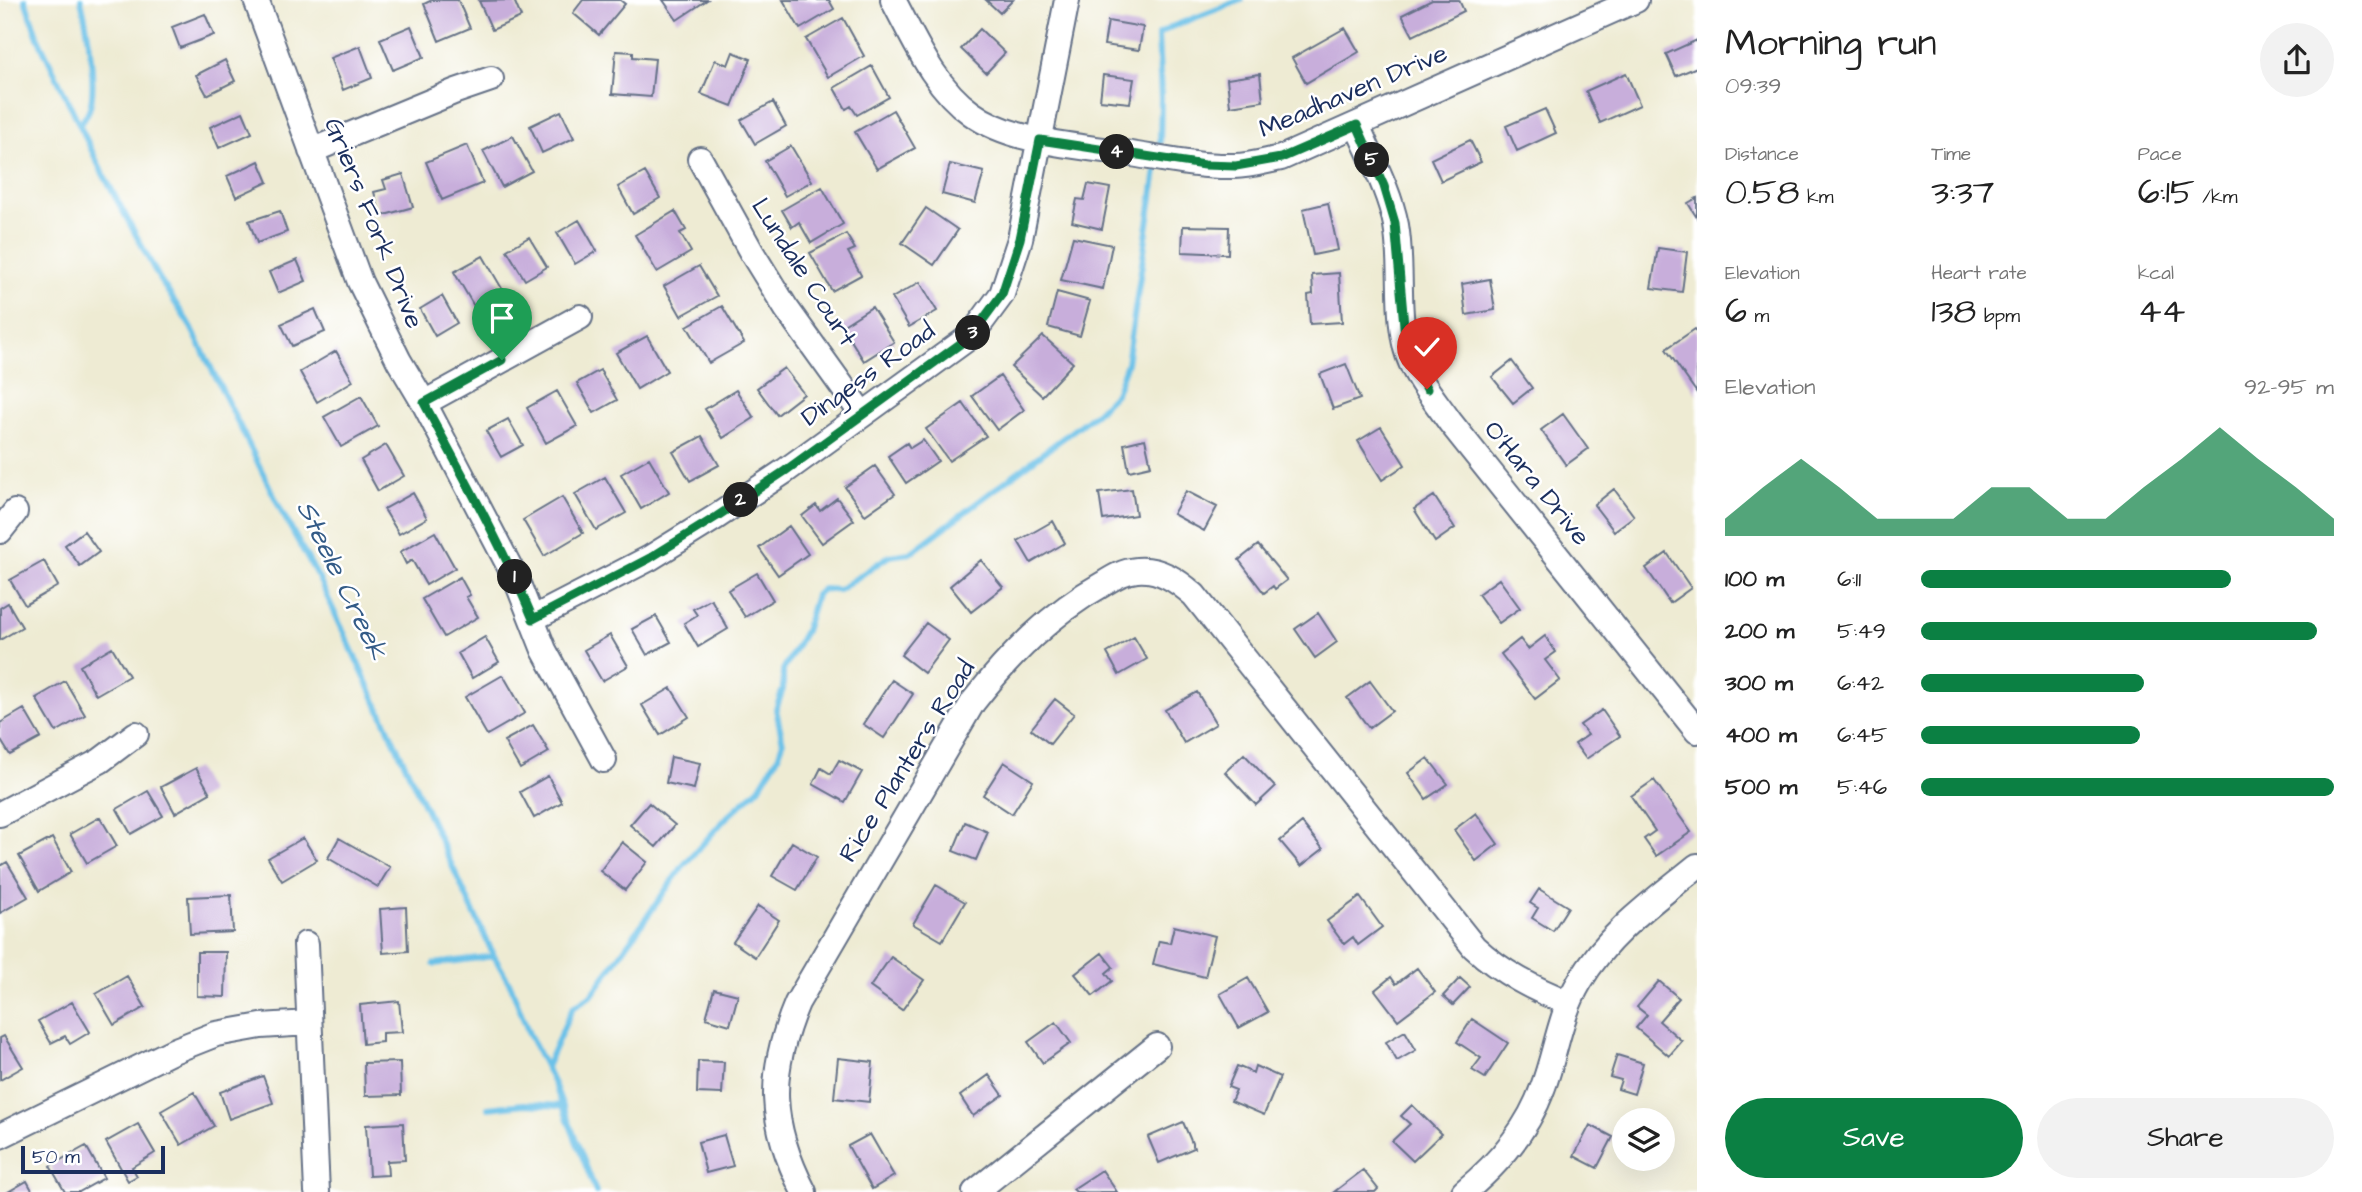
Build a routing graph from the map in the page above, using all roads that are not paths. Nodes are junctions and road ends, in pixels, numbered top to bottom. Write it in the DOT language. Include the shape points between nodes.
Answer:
graph roads {
  1 [pos="257,0"];
  2 [pos="893,0"];
  3 [pos="1067,0"];
  4 [pos="1636,0"];
  5 [pos="491,79"];
  6 [pos="1357,125"];
  7 [pos="1040,140"];
  8 [pos="311,151"];
  9 [pos="701,159"];
  10 [pos="580,317"];
  11 [pos="424,403"];
  12 [pos="862,414"];
  13 [pos="533,619"];
  14 [pos="1697,731"];
  15 [pos="136,734"];
  16 [pos="604,760"];
  17 [pos="0,814"];
  18 [pos="1697,866"];
  19 [pos="306,944"];
  20 [pos="1569,1003"];
  21 [pos="309,1023"];
  22 [pos="1157,1046"];
  23 [pos="0,1136"];
  24 [pos="317,1192"];
  25 [pos="804,1192"];
  26 [pos="975,1192"];
  27 [pos="1464,1192"];
  1 -- 8 [label="street, Griers Fork Drive"];
  2 -- 7 [label="street, Meadhaven Drive" via="953,98 988,124"];
  3 -- 7 [label="street, Dingess Road"];
  4 -- 6 [label="street, Meadhaven Drive"];
  5 -- 8 [label="street"];
  6 -- 7 [label="street, Meadhaven Drive" via="1281,158 1236,166"];
  6 -- 14 [label="street, O'Hara Drive" via="1395,223 1406,348 1413,365 1450,422"];
  7 -- 12 [label="street, Dingess Road" via="1020,239 1002,294 971,336"];
  8 -- 11 [label="street, Griers Fork Drive" via="360,282"];
  9 -- 12 [label="street, Lundale Court" via="786,308"];
  10 -- 11 [label="street"];
  11 -- 13 [label="street, Griers Fork Drive"];
  12 -- 13 [label="street, Dingess Road" via="705,524"];
  13 -- 16 [label="street, Griers Fork Drive" via="544,650"];
  15 -- 17 [label="street" via="100,761"];
  18 -- 20 [label="street" via="1615,934"];
  19 -- 21 [label="street"];
  20 -- 25 [label="street, Rice Planters Road" via="1512,976 1474,947 1194,595 1156,571 1138,569 1093,589 1056,615 1000,667 973,702 797,1003 781,1047 776,1105 785,1152"];
  20 -- 27 [label="street" via="1533,1111 1510,1147"];
  21 -- 23 [label="street" via="216,1034"];
  21 -- 24 [label="street"];
  22 -- 26 [label="street"];
}
